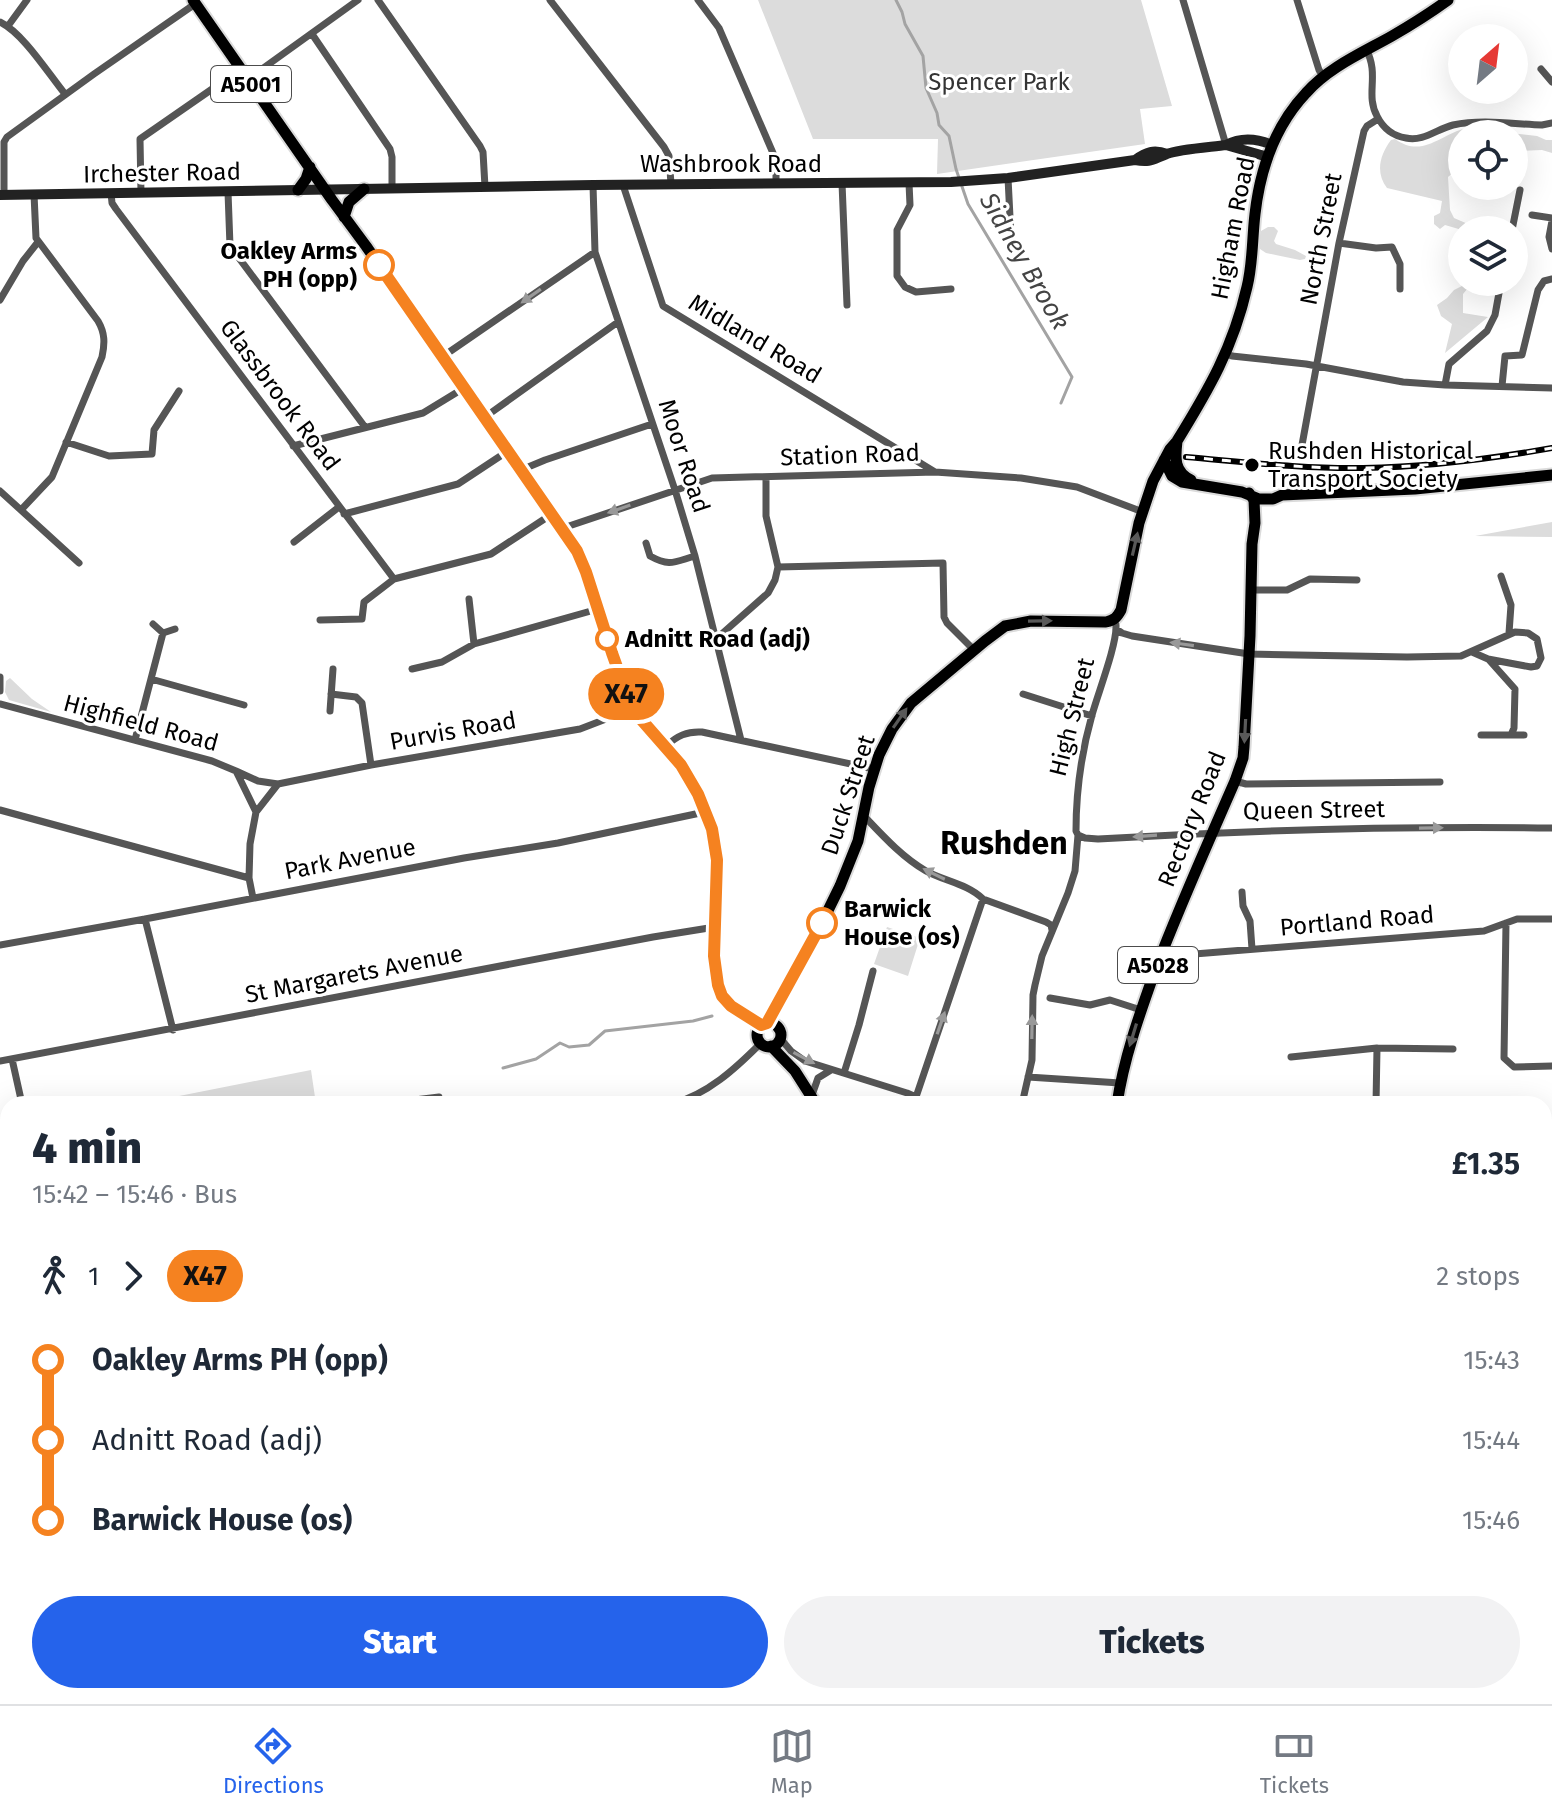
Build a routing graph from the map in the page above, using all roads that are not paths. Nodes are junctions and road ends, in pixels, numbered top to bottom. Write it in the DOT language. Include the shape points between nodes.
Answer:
graph roads {
  1 [pos="27,0"];
  2 [pos="358,0"];
  3 [pos="378,0"];
  4 [pos="550,0"];
  5 [pos="698,0"];
  6 [pos="1183,0"];
  7 [pos="1297,0"];
  8 [pos="1448,0"];
  9 [pos="194,2"];
  10 [pos="346,3"];
  11 [pos="4,24"];
  12 [pos="312,34"];
  13 [pos="1366,49"];
  14 [pos="1541,69"];
  15 [pos="244,74"];
  16 [pos="1323,76"];
  17 [pos="1552,82"];
  18 [pos="65,94"];
  19 [pos="1378,119"];
  20 [pos="1552,123"];
  21 [pos="1226,145"];
  22 [pos="1272,145"];
  23 [pos="1268,157"];
  24 [pos="310,167"];
  25 [pos="1008,178"];
  26 [pos="842,183"];
  27 [pos="909,183"];
  28 [pos="671,184"];
  29 [pos="776,184"];
  30 [pos="593,185"];
  31 [pos="623,185"];
  32 [pos="485,187"];
  33 [pos="392,188"];
  34 [pos="364,189"];
  35 [pos="298,190"];
  36 [pos="325,190"];
  37 [pos="228,192"];
  38 [pos="111,193"];
  39 [pos="141,193"];
  40 [pos="2,194"];
  41 [pos="34,194"];
  42 [pos="1532,215"];
  43 [pos="344,217"];
  44 [pos="1552,220"];
  45 [pos="1011,237"];
  46 [pos="38,242"];
  47 [pos="1339,243"];
  48 [pos="1552,249"];
  49 [pos="595,252"];
  50 [pos="1552,279"];
  51 [pos="951,289"];
  52 [pos="1400,289"];
  53 [pos="1498,296"];
  54 [pos="0,300"];
  55 [pos="847,305"];
  56 [pos="618,322"];
  57 [pos="1226,354"];
  58 [pos="442,357"];
  59 [pos="1316,367"];
  60 [pos="1445,385"];
  61 [pos="1502,386"];
  62 [pos="464,388"];
  63 [pos="1552,388"];
  64 [pos="179,391"];
  65 [pos="485,417"];
  66 [pos="652,424"];
  67 [pos="365,427"];
  68 [pos="1177,441"];
  69 [pos="66,442"];
  70 [pos="1302,445"];
  71 [pos="293,446"];
  72 [pos="508,451"];
  73 [pos="152,454"];
  74 [pos="164,454"];
  75 [pos="1164,460"];
  76 [pos="521,470"];
  77 [pos="935,472"];
  78 [pos="1552,475"];
  79 [pos="1177,476"];
  80 [pos="766,477"];
  81 [pos="675,490"];
  82 [pos="0,491"];
  83 [pos="1151,491"];
  84 [pos="1249,493"];
  85 [pos="1282,495"];
  86 [pos="21,510"];
  87 [pos="342,510"];
  88 [pos="1143,512"];
  89 [pos="552,514"];
  90 [pos="1255,523"];
  91 [pos="563,530"];
  92 [pos="294,542"];
  93 [pos="646,543"];
  94 [pos="695,556"];
  95 [pos="79,563"];
  96 [pos="778,567"];
  97 [pos="1501,576"];
  98 [pos="394,579"];
  99 [pos="1357,580"];
  100 [pos="1251,590"];
  101 [pos="469,599"];
  102 [pos="598,609"];
  103 [pos="320,620"];
  104 [pos="153,624"];
  105 [pos="1115,624"];
  106 [pos="175,629"];
  107 [pos="163,633"];
  108 [pos="1509,633"];
  109 [pos="716,639"];
  110 [pos="474,644"];
  111 [pos="974,650"];
  112 [pos="1472,652"];
  113 [pos="1249,654"];
  114 [pos="1488,659"];
  115 [pos="333,669"];
  116 [pos="412,669"];
  117 [pos="0,677"];
  118 [pos="151,679"];
  119 [pos="0,691"];
  120 [pos="331,694"];
  121 [pos="1023,694"];
  122 [pos="0,704"];
  123 [pos="244,705"];
  124 [pos="632,709"];
  125 [pos="330,711"];
  126 [pos="1092,716"];
  127 [pos="1481,735"];
  128 [pos="1511,735"];
  129 [pos="1524,735"];
  130 [pos="135,740"];
  131 [pos="741,740"];
  132 [pos="666,746"];
  133 [pos="371,765"];
  134 [pos="874,769"];
  135 [pos="236,771"];
  136 [pos="1235,781"];
  137 [pos="1440,782"];
  138 [pos="278,784"];
  139 [pos="0,810"];
  140 [pos="256,812"];
  141 [pos="706,812"];
  142 [pos="864,816"];
  143 [pos="1552,828"];
  144 [pos="1213,832"];
  145 [pos="1078,835"];
  146 [pos="249,878"];
  147 [pos="1242,892"];
  148 [pos="253,898"];
  149 [pos="983,899"];
  150 [pos="145,919"];
  151 [pos="1552,919"];
  152 [pos="1506,923"];
  153 [pos="715,927"];
  154 [pos="1052,930"];
  155 [pos="0,945"];
  156 [pos="1164,949"];
  157 [pos="1252,949"];
  158 [pos="873,971"];
  159 [pos="1050,998"];
  160 [pos="1141,1010"];
  161 [pos="764,1024"];
  162 [pos="173,1030"];
  163 [pos="770,1042"];
  164 [pos="1377,1048"];
  165 [pos="1453,1049"];
  166 [pos="1291,1057"];
  167 [pos="12,1059"];
  168 [pos="0,1061"];
  169 [pos="1552,1066"];
  170 [pos="833,1070"];
  171 [pos="844,1073"];
  172 [pos="1028,1077"];
  173 [pos="1120,1083"];
  174 [pos="20,1096"];
  175 [pos="692,1096"];
  176 [pos="811,1096"];
  177 [pos="815,1096"];
  178 [pos="913,1096"];
  179 [pos="916,1096"];
  180 [pos="1024,1096"];
  181 [pos="1118,1096"];
  182 [pos="1376,1096"];
  1 -- 11 [label="street"];
  2 -- 10 [label="street"];
  3 -- 32 [label="street" via="480,146"];
  4 -- 28 [label="street" via="664,147"];
  5 -- 29 [label="street" via="719,28 776,160"];
  6 -- 21 [label="street"];
  7 -- 16 [label="street"];
  8 -- 13 [label="main road, Higham Road"];
  9 -- 15 [label="main road, A5001"];
  9 -- 18 [label="street"];
  10 -- 12 [label="street"];
  11 -- 18 [label="street"];
  12 -- 15 [label="street"];
  12 -- 33 [label="street" via="390,149"];
  13 -- 16 [label="main road, Higham Road"];
  13 -- 19 [label="street" via="1374,68 1372,98"];
  14 -- 17 [label="street"];
  15 -- 24 [label="main road, A5001"];
  15 -- 39 [label="street" via="140,139"];
  16 -- 22 [label="main road, Higham Road" via="1286,118"];
  18 -- 40 [label="street" via="5,139"];
  19 -- 20 [label="street" via="1394,135 1411,139 1469,123"];
  19 -- 47 [label="street, North Street" via="1364,131"];
  21 -- 22 [label="main road, Washbrook Road" via="1257,140"];
  21 -- 23 [label="main road, Washbrook Road"];
  21 -- 25 [label="main road, Washbrook Road" via="1146,162"];
  22 -- 23 [label="main road, Higham Road"];
  23 -- 57 [label="main road, Higham Road" via="1249,278"];
  24 -- 35 [label="main road"];
  24 -- 36 [label="main road, A5001"];
  25 -- 27 [label="main road, Washbrook Road"];
  25 -- 45 [label="street"];
  26 -- 27 [label="main road, Washbrook Road"];
  26 -- 29 [label="main road, Washbrook Road"];
  26 -- 55 [label="street"];
  27 -- 51 [label="street" via="910,205 897,230 897,276 916,292"];
  28 -- 29 [label="main road, Washbrook Road"];
  28 -- 31 [label="main road, Washbrook Road"];
  30 -- 31 [label="main road, Washbrook Road"];
  30 -- 32 [label="main road, Washbrook Road"];
  30 -- 49 [label="street, Moor Road"];
  31 -- 77 [label="street, Midland Road" via="663,306"];
  32 -- 33 [label="main road, Washbrook Road"];
  33 -- 34 [label="main road, Washbrook Road"];
  34 -- 36 [label="main road, Washbrook Road"];
  34 -- 43 [label="main road" via="349,202"];
  35 -- 36 [label="main road, Irchester Road"];
  35 -- 37 [label="main road, Irchester Road"];
  36 -- 43 [label="main road, A5001"];
  37 -- 39 [label="main road, Irchester Road"];
  37 -- 67 [label="street" via="230,246"];
  38 -- 39 [label="main road, Irchester Road"];
  38 -- 41 [label="main road, Irchester Road"];
  38 -- 71 [label="street, Glassbrook Road" via="116,209"];
  40 -- 41 [label="main road, Irchester Road"];
  41 -- 46 [label="street"];
  42 -- 44 [label="street"];
  43 -- 58 [label="main road, A5001"];
  44 -- 48 [label="street"];
  46 -- 54 [label="street"];
  46 -- 69 [label="street" via="98,321 104,337 102,357"];
  47 -- 52 [label="street" via="1392,247 1400,264"];
  47 -- 59 [label="street, North Street"];
  49 -- 56 [label="street, Moor Road"];
  49 -- 58 [label="street, one-way"];
  50 -- 61 [label="street" via="1538,290 1522,355 1505,356"];
  53 -- 60 [label="street" via="1487,331 1449,364"];
  56 -- 65 [label="street"];
  56 -- 66 [label="street, Moor Road"];
  57 -- 59 [label="street"];
  57 -- 68 [label="main road, Higham Road"];
  58 -- 62 [label="main road, A5001"];
  59 -- 60 [label="street"];
  59 -- 70 [label="street, North Street"];
  60 -- 61 [label="street"];
  61 -- 63 [label="street"];
  62 -- 65 [label="main road, A5001"];
  62 -- 67 [label="street" via="423,413"];
  64 -- 73 [label="street" via="154,430"];
  65 -- 72 [label="main road, A5001"];
  66 -- 76 [label="street"];
  66 -- 81 [label="street, Moor Road"];
  67 -- 71 [label="street"];
  68 -- 75 [label="main road, High Street"];
  68 -- 79 [label="main road"];
  69 -- 73 [label="street" via="109,456"];
  69 -- 86 [label="street" via="52,477"];
  71 -- 87 [label="street, Glassbrook Road"];
  72 -- 76 [label="main road, A5001"];
  72 -- 87 [label="street" via="458,484"];
  73 -- 74 [label="street"];
  75 -- 79 [label="main road"];
  75 -- 83 [label="main road, High Street"];
  76 -- 89 [label="main road, A5001"];
  77 -- 80 [label="street, Station Road"];
  77 -- 88 [label="street, Station Road" via="1050,482"];
  78 -- 85 [label="main road"];
  79 -- 83 [label="main road"];
  79 -- 84 [label="main road" via="1193,485"];
  80 -- 81 [label="street, Station Road" via="712,478"];
  80 -- 96 [label="street" via="766,516"];
  81 -- 91 [label="street, Station Road, one-way"];
  81 -- 94 [label="street, Moor Road"];
  82 -- 86 [label="street"];
  83 -- 88 [label="main road, High Street"];
  84 -- 85 [label="main road"];
  84 -- 90 [label="main road, Rectory Road / A5028"];
  85 -- 90 [label="main road"];
  86 -- 95 [label="street"];
  87 -- 92 [label="street"];
  87 -- 98 [label="street, Glassbrook Road"];
  105 -- 88 [label="main road, High Street, one-way"];
  89 -- 91 [label="main road, A5001"];
  89 -- 98 [label="street" via="491,554"];
  90 -- 100 [label="main road, Rectory Road / A5028"];
  91 -- 102 [label="main road, A5001" via="582,562"];
  93 -- 94 [label="street" via="650,556 662,563"];
  94 -- 109 [label="street, Moor Road"];
  96 -- 109 [label="street" via="768,593"];
  96 -- 111 [label="street" via="943,563 944,617"];
  97 -- 108 [label="street" via="1511,605"];
  98 -- 103 [label="street" via="364,602 362,619"];
  99 -- 100 [label="street" via="1310,579 1287,590"];
  100 -- 113 [label="main road, Rectory Road / A5028"];
  101 -- 110 [label="street"];
  102 -- 110 [label="street"];
  102 -- 124 [label="main road, A5001"];
  104 -- 107 [label="street"];
  111 -- 105 [label="main road, Duck Street, one-way" via="997,631 1021,622"];
  113 -- 105 [label="street, one-way" via="1132,636"];
  105 -- 126 [label="street, High Street"];
  106 -- 107 [label="street"];
  107 -- 118 [label="street"];
  108 -- 112 [label="street"];
  108 -- 114 [label="street" via="1524,632 1537,639 1539,663 1531,667"];
  109 -- 131 [label="street, Moor Road"];
  110 -- 116 [label="street" via="442,662"];
  134 -- 111 [label="main road, Duck Street, one-way" via="911,703"];
  112 -- 113 [label="street" via="1448,657"];
  112 -- 114 [label="street"];
  113 -- 136 [label="main road, Rectory Road / A5028, one-way" via="1243,758"];
  114 -- 128 [label="street" via="1515,689"];
  115 -- 120 [label="street"];
  117 -- 119 [label="street"];
  118 -- 123 [label="street"];
  118 -- 130 [label="street"];
  120 -- 125 [label="street"];
  120 -- 133 [label="street" via="356,697 362,703"];
  121 -- 126 [label="street"];
  122 -- 130 [label="street, Highfield Road"];
  124 -- 132 [label="main road, A5001"];
  124 -- 133 [label="street, Purvis Road" via="580,729"];
  126 -- 145 [label="street, High Street" via="1077,788"];
  127 -- 128 [label="street"];
  128 -- 129 [label="street"];
  130 -- 135 [label="street, Highfield Road"];
  131 -- 132 [label="street" via="689,732"];
  131 -- 134 [label="street"];
  132 -- 141 [label="main road, A5001"];
  133 -- 138 [label="street, Purvis Road"];
  134 -- 142 [label="main road, Duck Street"];
  135 -- 138 [label="street, Purvis Road"];
  135 -- 140 [label="street, Highfield Road"];
  136 -- 137 [label="street"];
  136 -- 144 [label="main road, Rectory Road / A5028"];
  138 -- 140 [label="street"];
  139 -- 146 [label="street"];
  140 -- 146 [label="street"];
  141 -- 148 [label="street, Park Avenue"];
  141 -- 153 [label="main road, A5001" via="717,860"];
  149 -- 142 [label="street, one-way" via="907,858"];
  142 -- 161 [label="main road, Duck Street" via="840,886"];
  144 -- 143 [label="street, Queen Street, one-way"];
  144 -- 145 [label="street, Queen Street, one-way" via="1098,839"];
  144 -- 156 [label="main road, Rectory Road / A5028"];
  145 -- 154 [label="street, High Street" via="1075,871"];
  146 -- 148 [label="street"];
  147 -- 157 [label="street"];
  148 -- 150 [label="street, Park Avenue"];
  149 -- 154 [label="street" via="1039,919"];
  179 -- 149 [label="street, one-way"];
  150 -- 155 [label="street, Park Avenue"];
  150 -- 162 [label="street"];
  151 -- 152 [label="street, Portland Road"];
  152 -- 157 [label="street, Portland Road" via="1484,931"];
  152 -- 169 [label="street" via="1504,1058 1514,1067"];
  153 -- 161 [label="main road, A5001" via="715,970 722,996"];
  153 -- 162 [label="street, St Margarets Avenue"];
  172 -- 154 [label="street, High Street, one-way" via="1033,995"];
  156 -- 157 [label="street, Portland Road" via="1182,955"];
  156 -- 160 [label="main road, Rectory Road / A5028"];
  158 -- 171 [label="street"];
  159 -- 160 [label="street" via="1090,1005 1110,1000"];
  160 -- 173 [label="main road, Rectory Road / A5028, one-way"];
  161 -- 163 [label="main road" via="757,1033"];
  161 -- 163 [label="main road" via="778,1027"];
  162 -- 167 [label="street, St Margarets Avenue"];
  163 -- 170 [label="street, one-way"];
  163 -- 175 [label="street"];
  163 -- 176 [label="main road"];
  164 -- 165 [label="street"];
  164 -- 166 [label="street"];
  164 -- 182 [label="street"];
  167 -- 168 [label="street, St Margarets Avenue"];
  167 -- 174 [label="street"];
  170 -- 171 [label="street"];
  170 -- 177 [label="street" via="818,1078"];
  171 -- 178 [label="street"];
  172 -- 173 [label="street"];
  172 -- 180 [label="street, High Street"];
  173 -- 181 [label="main road, Rectory Road / A5028"];
}
